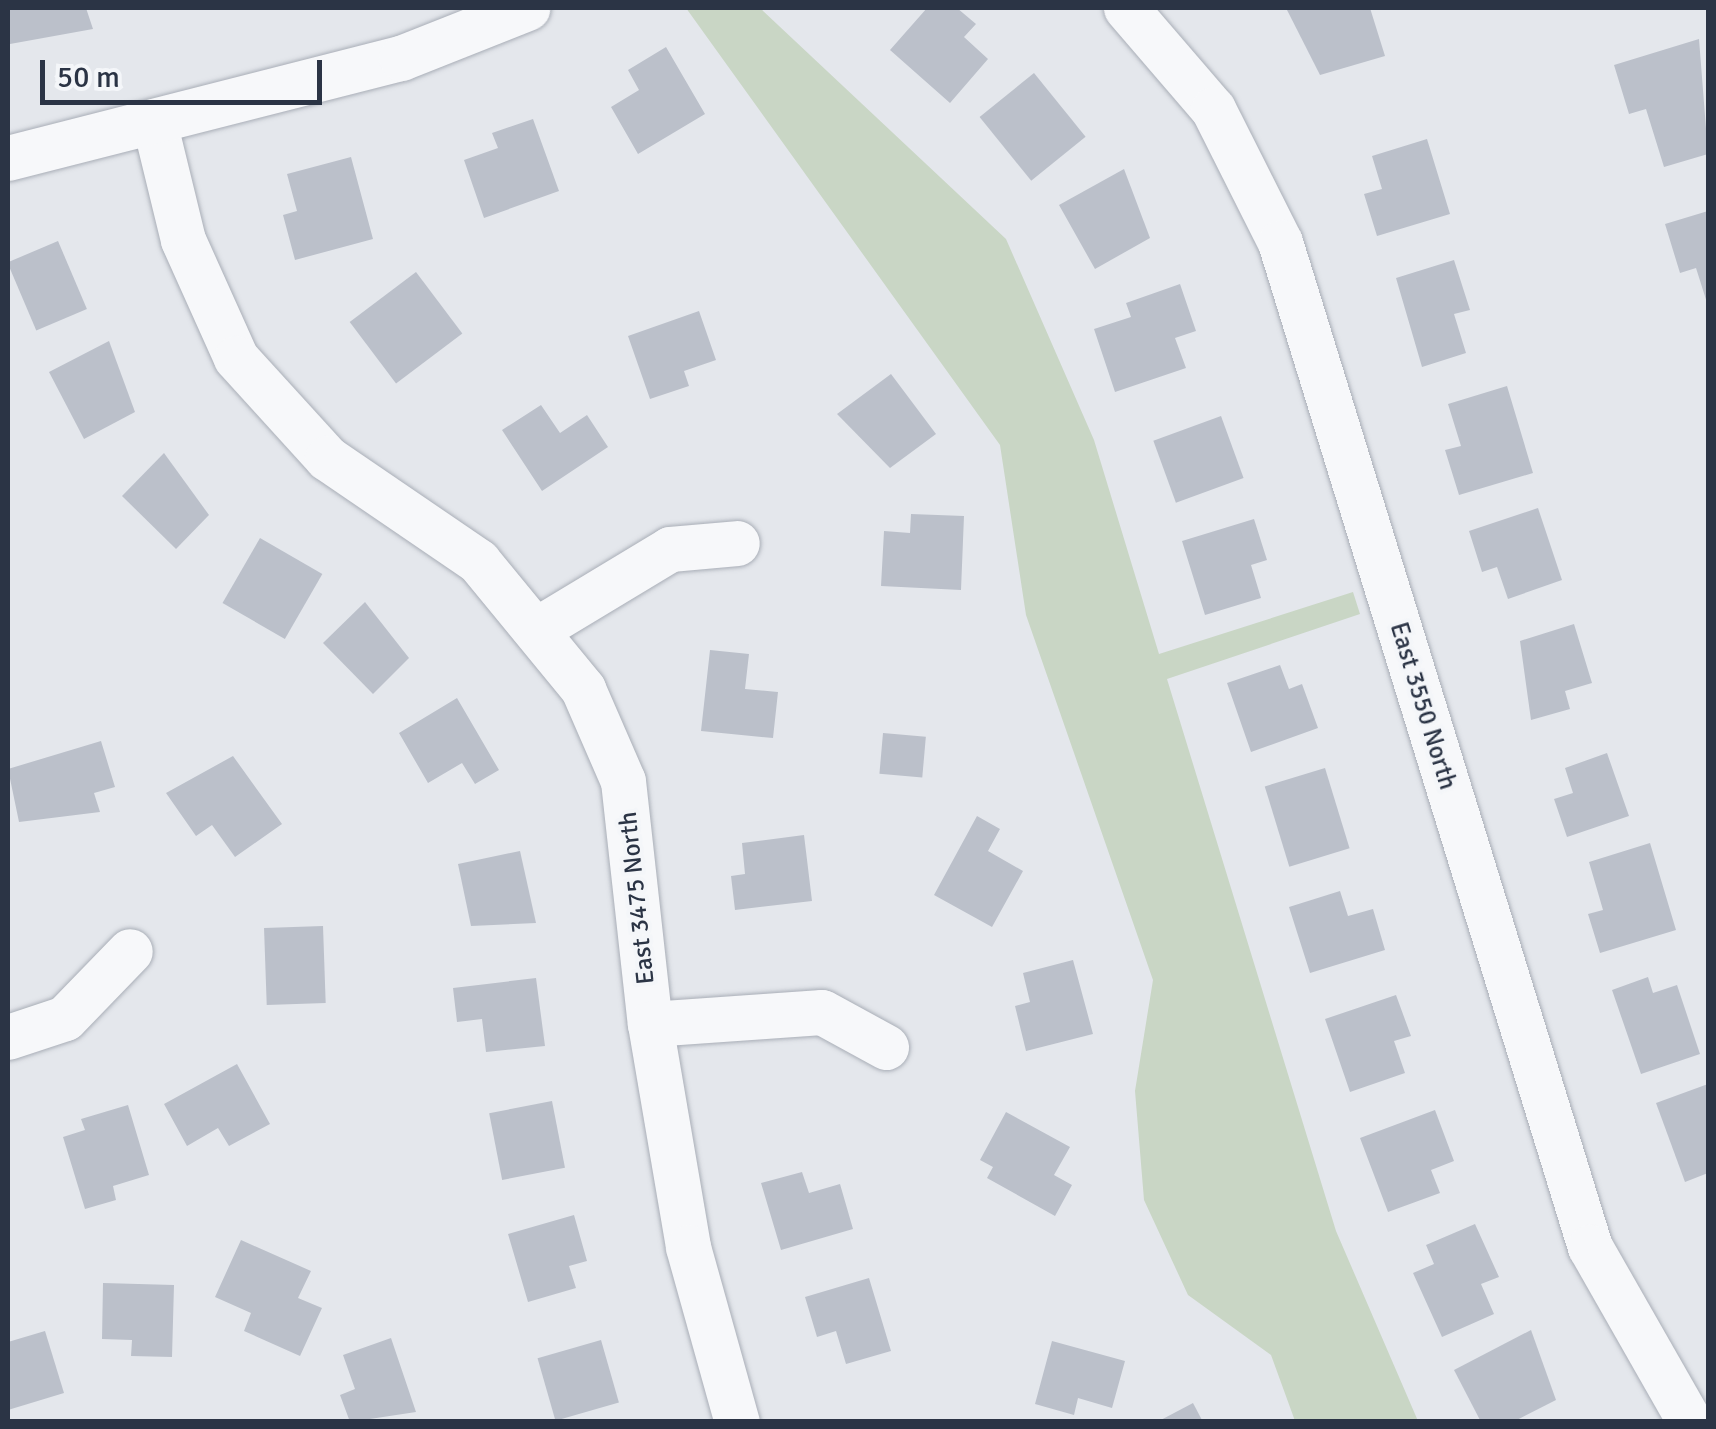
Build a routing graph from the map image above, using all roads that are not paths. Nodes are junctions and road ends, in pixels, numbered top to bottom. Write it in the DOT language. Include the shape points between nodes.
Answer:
graph roads {
  1 [pos="527,8"];
  2 [pos="1126,8"];
  3 [pos="154,121"];
  4 [pos="8,158"];
  5 [pos="737,543"];
  6 [pos="539,628"];
  7 [pos="130,951"];
  8 [pos="650,1024"];
  9 [pos="8,1037"];
  10 [pos="886,1047"];
  11 [pos="737,1422"];
  12 [pos="1690,1422"];
  1 -- 3 [label="street" via="402,58"];
  2 -- 12 [label="street, East 3550 North" via="1213,109 1280,242 1590,1247"];
  3 -- 4 [label="street"];
  3 -- 6 [label="street, East 3475 North" via="183,240 236,358 328,458 478,562"];
  5 -- 6 [label="street" via="670,549"];
  6 -- 8 [label="street, East 3475 North" via="583,689 624,781"];
  7 -- 9 [label="street" via="65,1018"];
  8 -- 10 [label="street" via="822,1012"];
  8 -- 11 [label="street, East 3475 North" via="688,1247"];
}
